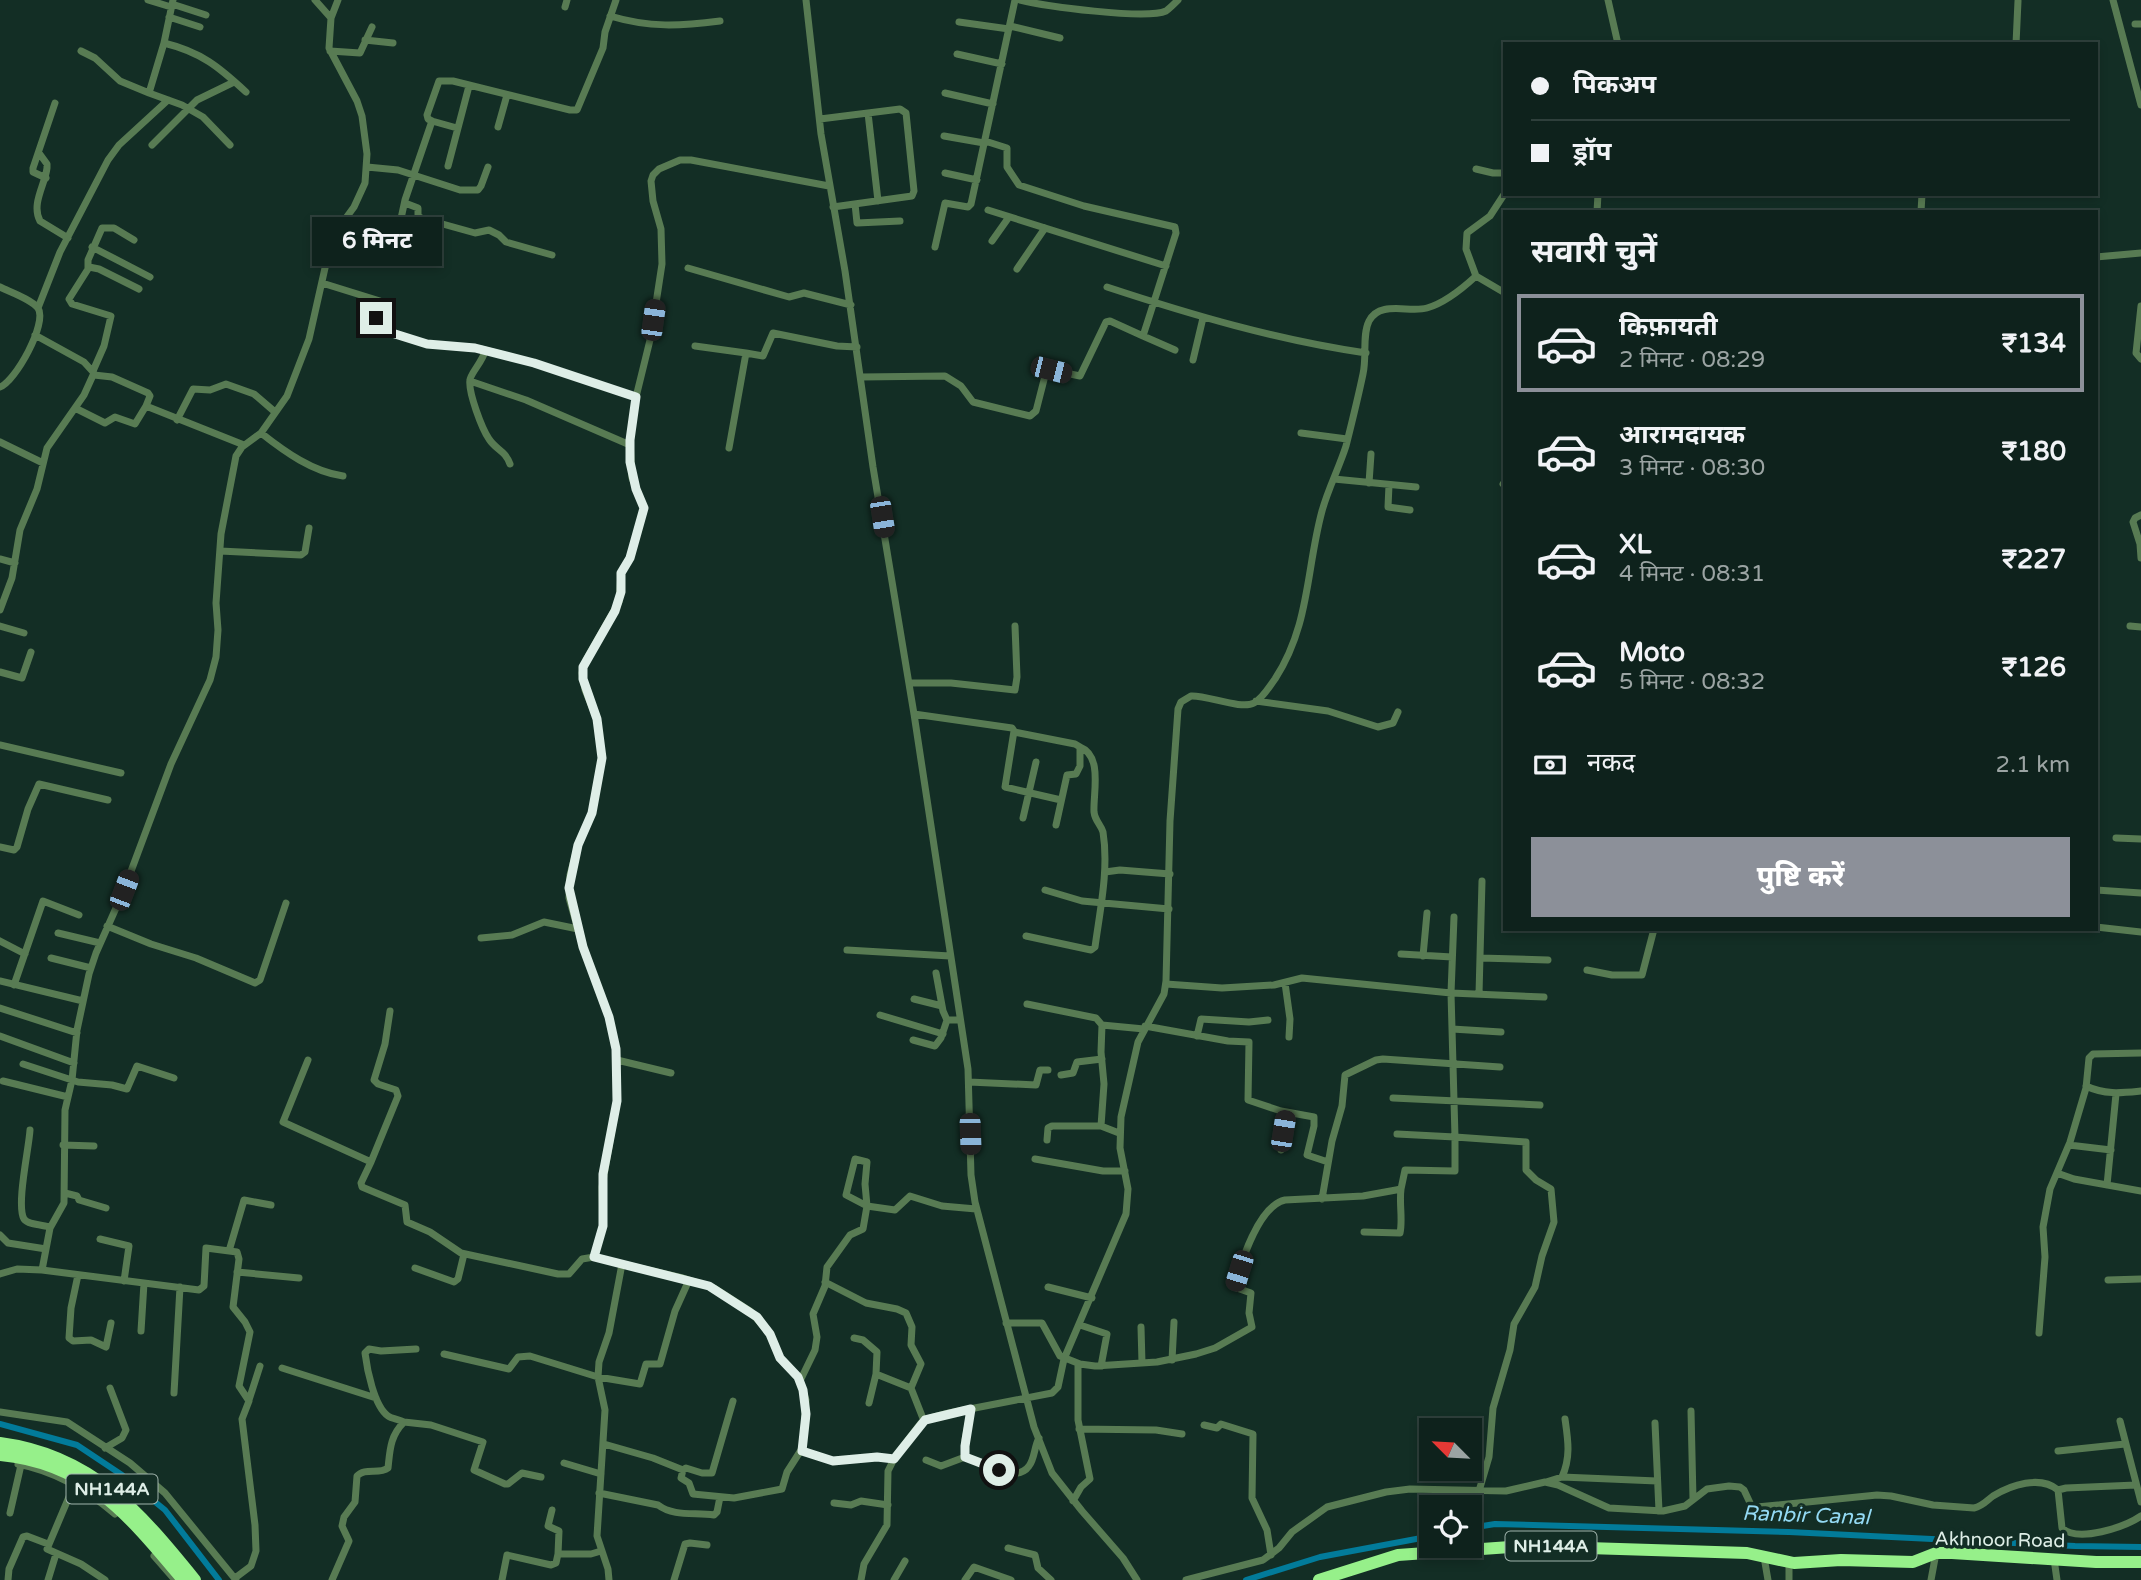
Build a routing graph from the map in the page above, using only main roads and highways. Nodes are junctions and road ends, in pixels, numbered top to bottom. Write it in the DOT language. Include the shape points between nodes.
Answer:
graph roads {
  1 [pos="0,1443"];
  2 [pos="0,1455"];
  3 [pos="2141,1562"];
  4 [pos="1324,1579"];
  5 [pos="183,1580"];
  6 [pos="195,1580"];
  1 -- 6 [label="highway, NH144A" via="60,1458 104,1483 141,1516"];
  2 -- 5 [label="highway, NH144A" via="54,1466 88,1484 116,1505"];
  3 -- 4 [label="highway, Akhnoor Road / NH144A" via="1936,1553 1905,1562 1777,1560 1730,1552 1524,1546 1398,1555"];
}
